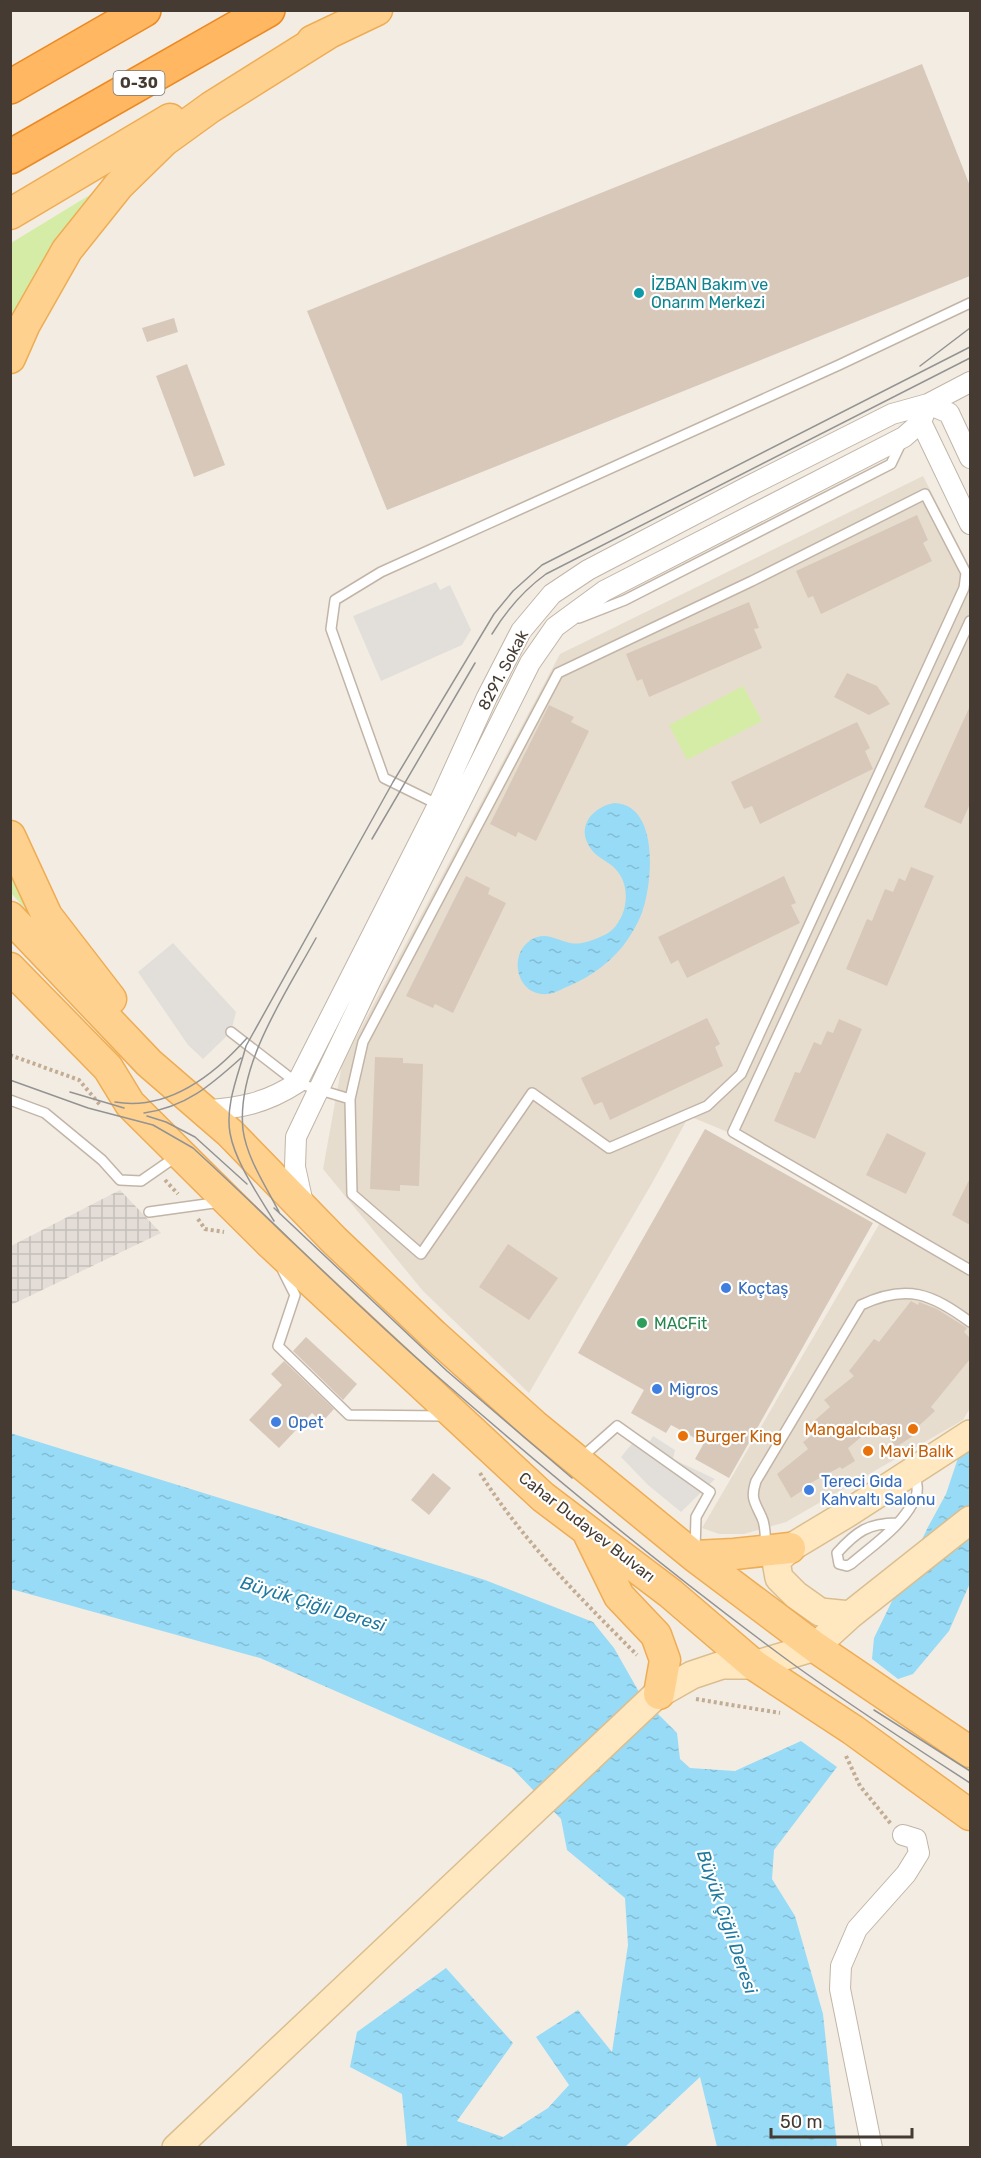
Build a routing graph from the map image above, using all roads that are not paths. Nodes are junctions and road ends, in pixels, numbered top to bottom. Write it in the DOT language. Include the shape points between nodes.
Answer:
graph roads {
  1 [pos="144,10"];
  2 [pos="268,10"];
  3 [pos="377,10"];
  4 [pos="329,33"];
  5 [pos="10,87"];
  6 [pos="10,157"];
  7 [pos="10,214"];
  8 [pos="970,303"];
  9 [pos="10,358"];
  10 [pos="970,382"];
  11 [pos="925,413"];
  12 [pos="970,458"];
  13 [pos="970,524"];
  14 [pos="970,621"];
  15 [pos="438,805"];
  16 [pos="457,813"];
  17 [pos="10,836"];
  18 [pos="10,917"];
  19 [pos="10,968"];
  20 [pos="10,996"];
  21 [pos="231,1032"];
  22 [pos="149,1063"];
  23 [pos="108,1068"];
  24 [pos="297,1083"];
  25 [pos="319,1091"];
  26 [pos="350,1099"];
  27 [pos="10,1100"];
  28 [pos="202,1111"];
  29 [pos="181,1153"];
  30 [pos="229,1201"];
  31 [pos="304,1208"];
  32 [pos="149,1212"];
  33 [pos="271,1244"];
  34 [pos="970,1270"];
  35 [pos="970,1322"];
  36 [pos="456,1416"];
  37 [pos="966,1437"];
  38 [pos="578,1461"];
  39 [pos="913,1471"];
  40 [pos="970,1520"];
  41 [pos="897,1523"];
  42 [pos="586,1529"];
  43 [pos="778,1549"];
  44 [pos="694,1556"];
  45 [pos="850,1615"];
  46 [pos="815,1647"];
  47 [pos="754,1665"];
  48 [pos="661,1693"];
  49 [pos="970,1752"];
  50 [pos="970,1815"];
  51 [pos="903,1835"];
  52 [pos="176,2148"];
  53 [pos="873,2148"];
  1 -- 5 [label="highway"];
  2 -- 6 [label="highway, O-30"];
  3 -- 4 [label="main road"];
  4 -- 7 [label="main road" via="268,61"];
  4 -- 9 [label="main road" via="164,141 119,185 67,250"];
  8 -- 15 [label="lane" via="381,572 335,600 331,629 384,778"];
  10 -- 11 [label="street, 8291. Sokak"];
  11 -- 12 [label="street" via="949,413"];
  11 -- 13 [label="street"];
  11 -- 15 [label="street, 8291. Sokak" via="892,414 588,570 552,594 521,631"];
  11 -- 16 [label="street, 8291. Sokak" via="904,437 604,591 555,627 530,663"];
  14 -- 34 [label="lane" via="733,1132"];
  15 -- 16 [label="lane"];
  15 -- 24 [label="street, 8291. Sokak"];
  16 -- 25 [label="street, 8291. Sokak"];
  17 -- 22 [label="main road" via="47,916 116,1006"];
  18 -- 22 [label="main road"];
  19 -- 23 [label="main road"];
  20 -- 23 [label="main road"];
  21 -- 24 [label="lane"];
  22 -- 28 [label="main road"];
  23 -- 29 [label="main road, Cahar Dudayev Bulvarı" via="130,1104"];
  24 -- 25 [label="lane"];
  24 -- 28 [label="street" via="243,1108"];
  25 -- 26 [label="lane"];
  25 -- 31 [label="street, 8291. Sokak" via="296,1137 295,1167"];
  26 -- 26 [label="lane" via="352,1194 422,1254 532,1093 609,1148 707,1106 741,1074 964,588 966,573 925,494 558,673 363,1042"];
  27 -- 29 [label="lane" via="45,1113 120,1180 141,1181"];
  28 -- 31 [label="main road" via="230,1133"];
  29 -- 30 [label="main road, Cahar Dudayev Bulvarı"];
  30 -- 32 [label="lane"];
  30 -- 33 [label="main road, Cahar Dudayev Bulvarı"];
  31 -- 38 [label="main road" via="434,1335"];
  33 -- 36 [label="main road, Cahar Dudayev Bulvarı"];
  33 -- 36 [label="lane" via="294,1295 278,1346 349,1416"];
  35 -- 43 [label="lane" via="941,1302 917,1293 893,1293 861,1305 756,1481 753,1497 757,1510"];
  36 -- 42 [label="main road, Cahar Dudayev Bulvarı" via="543,1497"];
  37 -- 39 [label="street"];
  38 -- 44 [label="main road"];
  38 -- 44 [label="lane" via="616,1426 710,1492 696,1517"];
  39 -- 41 [label="lane" via="916,1495"];
  39 -- 43 [label="street"];
  40 -- 45 [label="street"];
  41 -- 41 [label="lane" via="851,1564 843,1566 837,1561 840,1551 864,1529 879,1523"];
  42 -- 47 [label="main road, Cahar Dudayev Bulvarı" via="670,1593"];
  42 -- 48 [label="main road" via="619,1596 656,1635 665,1660"];
  43 -- 44 [label="main road"];
  43 -- 45 [label="street" via="779,1578 796,1595 820,1612"];
  44 -- 46 [label="main road"];
  45 -- 46 [label="street"];
  46 -- 47 [label="street"];
  46 -- 49 [label="main road"];
  47 -- 48 [label="street" via="722,1665 692,1675"];
  47 -- 50 [label="main road, Cahar Dudayev Bulvarı" via="853,1730"];
  48 -- 52 [label="street"];
  51 -- 53 [label="street" via="916,1839 919,1853 906,1874 856,1929 841,1966 840,1989"];
}
